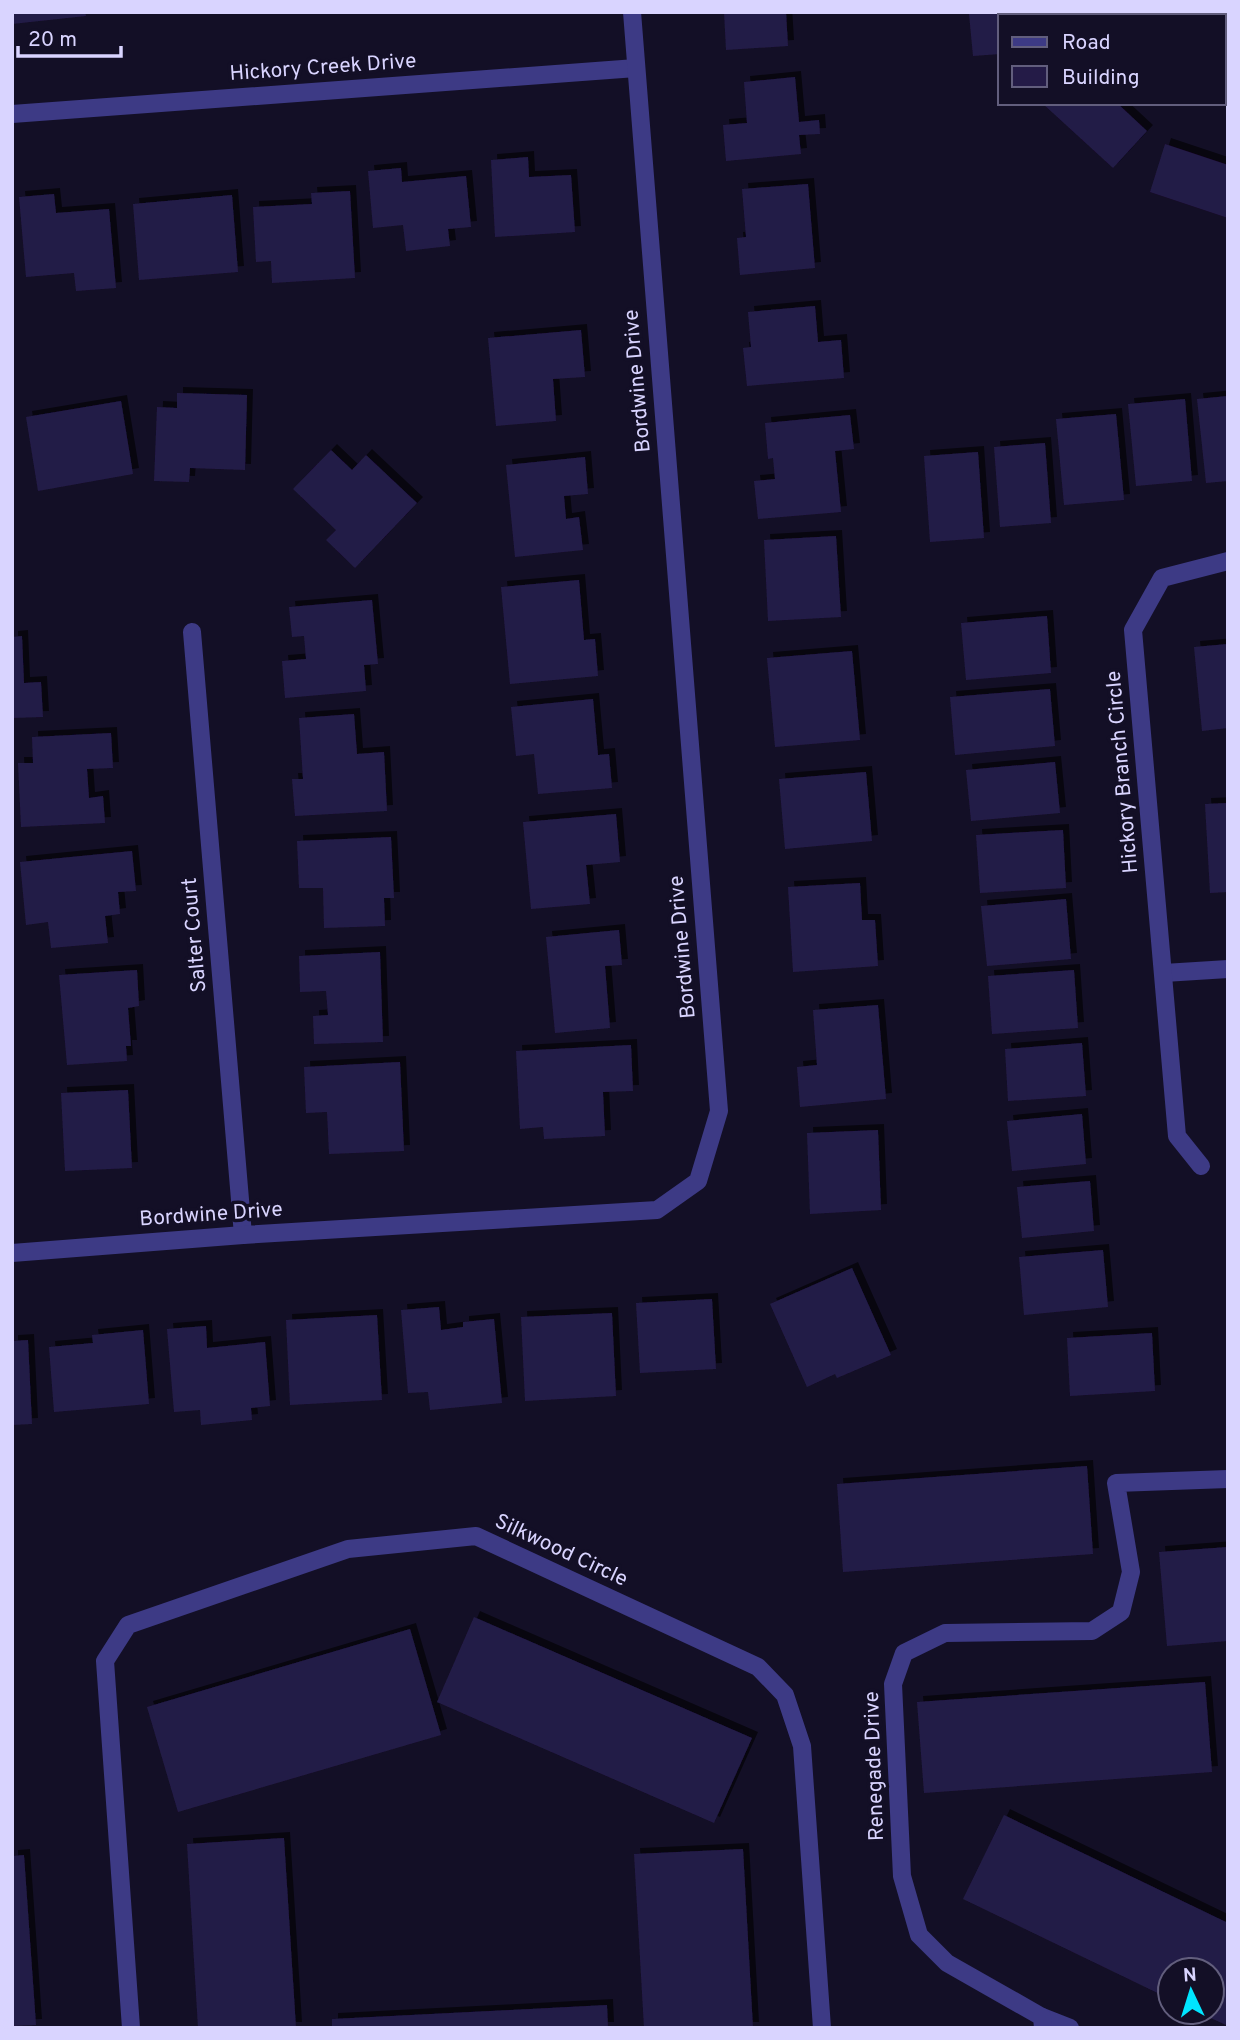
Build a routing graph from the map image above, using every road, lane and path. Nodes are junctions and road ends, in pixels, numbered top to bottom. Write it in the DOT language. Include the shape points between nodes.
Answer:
graph roads {
  1 [pos="632,12"];
  2 [pos="636,68"];
  3 [pos="12,114"];
  4 [pos="1228,561"];
  5 [pos="192,632"];
  6 [pos="1228,970"];
  7 [pos="1164,973"];
  8 [pos="1200,1166"];
  9 [pos="243,1235"];
  10 [pos="12,1253"];
  11 [pos="1228,1479"];
  12 [pos="1042,2022"];
  13 [pos="131,2028"];
  14 [pos="822,2028"];
  15 [pos="1070,2028"];
  1 -- 2 [label="street, Bordwine Drive"];
  2 -- 3 [label="street, Hickory Creek Drive"];
  2 -- 9 [label="street, Bordwine Drive" via="719,1111 698,1181 657,1210"];
  4 -- 7 [label="street, Hickory Branch Circle" via="1162,578 1133,630"];
  5 -- 9 [label="street, Salter Court"];
  6 -- 7 [label="street"];
  7 -- 8 [label="street, Hickory Branch Circle" via="1177,1136"];
  9 -- 10 [label="street, Bordwine Drive"];
  11 -- 12 [label="street, Renegade Drive" via="1116,1483 1131,1572 1121,1612 1092,1631 945,1633 904,1653 893,1684 902,1876 919,1935 947,1963"];
  12 -- 15 [label="street"];
  13 -- 14 [label="street, Silkwood Circle" via="105,1661 128,1625 348,1549 476,1536 758,1667 785,1695 802,1746"];
}
